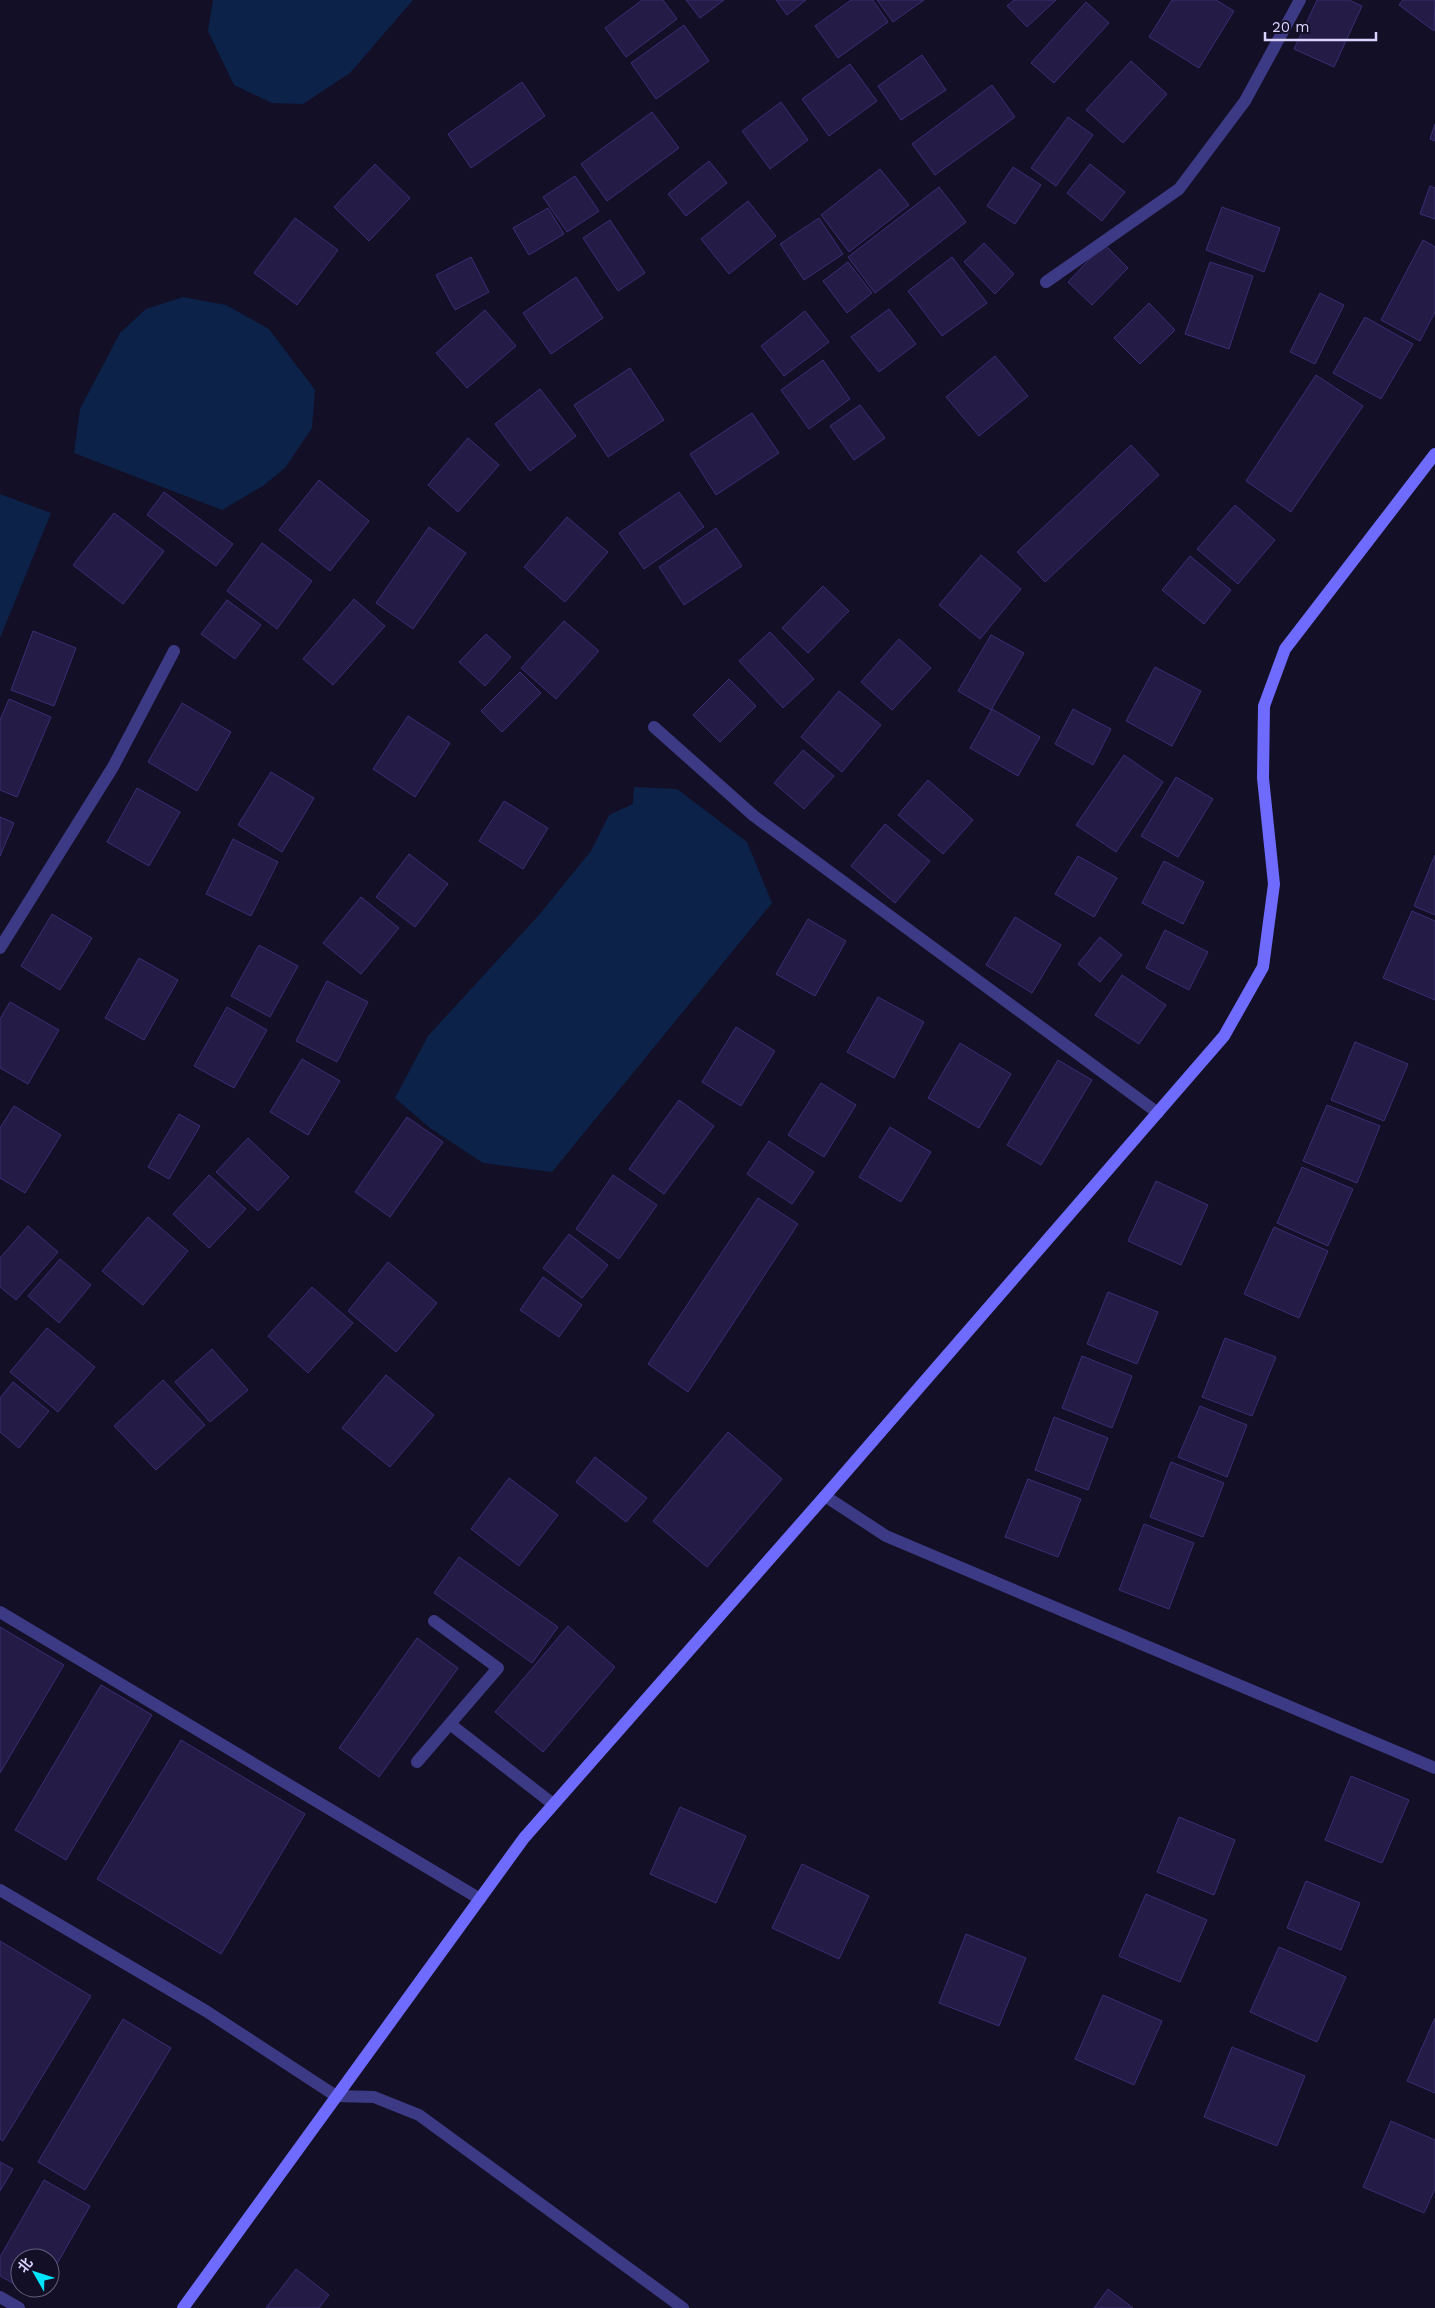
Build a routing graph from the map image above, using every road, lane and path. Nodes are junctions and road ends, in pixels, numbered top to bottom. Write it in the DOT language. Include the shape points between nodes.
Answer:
graph roads {
  1 [pos="1300,0"];
  2 [pos="1046,282"];
  3 [pos="1435,454"];
  4 [pos="174,651"];
  5 [pos="654,727"];
  6 [pos="0,948"];
  7 [pos="1158,1113"];
  8 [pos="825,1496"];
  9 [pos="0,1612"];
  10 [pos="434,1621"];
  11 [pos="450,1724"];
  12 [pos="417,1762"];
  13 [pos="1435,1768"];
  14 [pos="553,1804"];
  15 [pos="0,1890"];
  16 [pos="480,1899"];
  17 [pos="336,2096"];
  18 [pos="0,2297"];
  19 [pos="19,2308"];
  20 [pos="183,2308"];
  21 [pos="683,2308"];
  1 -- 2 [label="street" via="1245,100 1179,189"];
  3 -- 7 [label="street" via="1285,649 1264,706 1263,778 1274,884 1263,966 1224,1036"];
  4 -- 6 [label="street" via="113,766"];
  5 -- 7 [label="street" via="754,816"];
  7 -- 8 [label="street"];
  8 -- 13 [label="street" via="886,1536"];
  8 -- 14 [label="street"];
  9 -- 16 [label="street"];
  10 -- 11 [label="street" via="498,1668"];
  11 -- 12 [label="street"];
  11 -- 14 [label="street"];
  14 -- 16 [label="street"];
  15 -- 17 [label="street" via="206,2011"];
  16 -- 17 [label="street"];
  17 -- 20 [label="street"];
  17 -- 21 [label="street" via="374,2097 420,2115"];
  18 -- 19 [label="street"];
}
